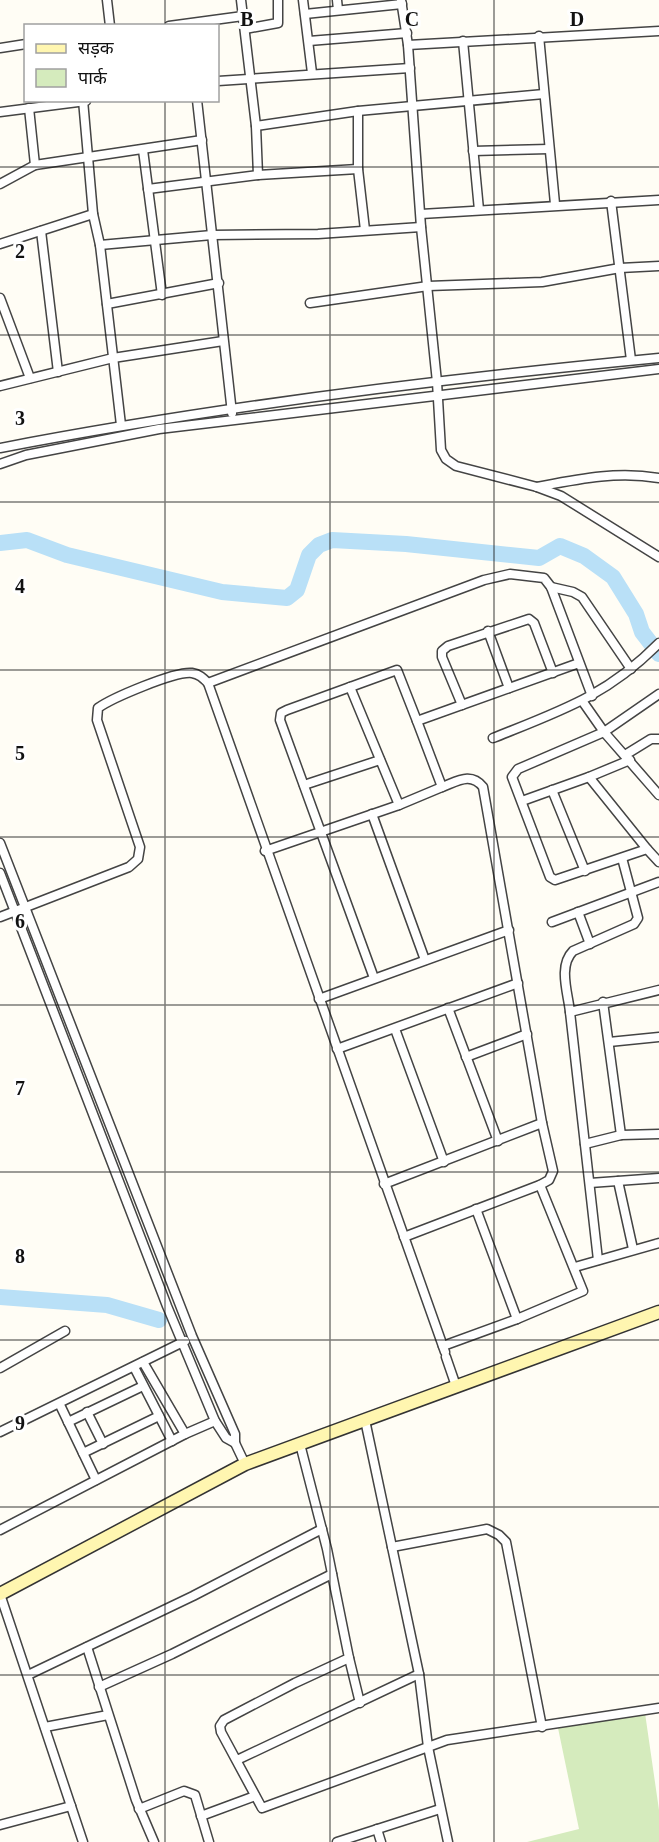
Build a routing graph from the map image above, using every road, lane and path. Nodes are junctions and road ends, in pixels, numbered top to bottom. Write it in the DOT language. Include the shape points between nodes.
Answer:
graph roads {
  1 [pos="107,0"];
  2 [pos="241,0"];
  3 [pos="278,0"];
  4 [pos="303,0"];
  5 [pos="337,0"];
  6 [pos="402,2"];
  7 [pos="338,10"];
  8 [pos="305,14"];
  9 [pos="243,16"];
  10 [pos="111,24"];
  11 [pos="185,24"];
  12 [pos="245,29"];
  13 [pos="659,31"];
  14 [pos="407,33"];
  15 [pos="539,36"];
  16 [pos="309,41"];
  17 [pos="464,41"];
  18 [pos="24,44"];
  19 [pos="408,45"];
  20 [pos="0,48"];
  21 [pos="410,68"];
  22 [pos="312,73"];
  23 [pos="251,77"];
  24 [pos="219,81"];
  25 [pos="544,94"];
  26 [pos="76,102"];
  27 [pos="84,102"];
  28 [pos="197,102"];
  29 [pos="468,102"];
  30 [pos="412,107"];
  31 [pos="29,108"];
  32 [pos="358,111"];
  33 [pos="0,112"];
  34 [pos="256,126"];
  35 [pos="202,140"];
  36 [pos="549,148"];
  37 [pos="143,150"];
  38 [pos="473,151"];
  39 [pos="88,158"];
  40 [pos="35,165"];
  41 [pos="358,169"];
  42 [pos="258,175"];
  43 [pos="207,180"];
  44 [pos="0,184"];
  45 [pos="148,189"];
  46 [pos="659,200"];
  47 [pos="610,201"];
  48 [pos="555,204"];
  49 [pos="479,210"];
  50 [pos="93,214"];
  51 [pos="421,214"];
  52 [pos="421,227"];
  53 [pos="365,230"];
  54 [pos="41,231"];
  55 [pos="212,235"];
  56 [pos="156,240"];
  57 [pos="1,241"];
  58 [pos="100,245"];
  59 [pos="659,266"];
  60 [pos="620,268"];
  61 [pos="219,283"];
  62 [pos="428,286"];
  63 [pos="162,295"];
  64 [pos="0,298"];
  65 [pos="310,303"];
  66 [pos="107,304"];
  67 [pos="223,341"];
  68 [pos="113,358"];
  69 [pos="659,358"];
  70 [pos="631,360"];
  71 [pos="659,369"];
  72 [pos="58,372"];
  73 [pos="30,378"];
  74 [pos="438,382"];
  75 [pos="0,386"];
  76 [pos="437,395"];
  77 [pos="232,409"];
  78 [pos="232,419"];
  79 [pos="121,425"];
  80 [pos="0,447"];
  81 [pos="0,464"];
  82 [pos="659,478"];
  83 [pos="537,487"];
  84 [pos="659,556"];
  85 [pos="551,587"];
  86 [pos="488,631"];
  87 [pos="658,644"];
  88 [pos="579,663"];
  89 [pos="634,667"];
  90 [pos="553,673"];
  91 [pos="208,683"];
  92 [pos="350,687"];
  93 [pos="509,688"];
  94 [pos="659,694"];
  95 [pos="592,696"];
  96 [pos="583,702"];
  97 [pos="462,705"];
  98 [pos="417,721"];
  99 [pos="604,732"];
  100 [pos="493,738"];
  101 [pos="659,739"];
  102 [pos="628,758"];
  103 [pos="380,760"];
  104 [pos="589,777"];
  105 [pos="304,785"];
  106 [pos="442,787"];
  107 [pos="552,790"];
  108 [pos="659,795"];
  109 [pos="522,801"];
  110 [pos="399,805"];
  111 [pos="372,814"];
  112 [pos="321,832"];
  113 [pos="0,843"];
  114 [pos="647,849"];
  115 [pos="265,851"];
  116 [pos="622,858"];
  117 [pos="659,862"];
  118 [pos="585,872"];
  119 [pos="0,873"];
  120 [pos="659,882"];
  121 [pos="632,892"];
  122 [pos="26,907"];
  123 [pos="15,911"];
  124 [pos="578,912"];
  125 [pos="0,917"];
  126 [pos="552,922"];
  127 [pos="509,930"];
  128 [pos="590,944"];
  129 [pos="425,960"];
  130 [pos="374,978"];
  131 [pos="518,983"];
  132 [pos="659,990"];
  133 [pos="319,999"];
  134 [pos="603,1002"];
  135 [pos="448,1008"];
  136 [pos="570,1012"];
  137 [pos="395,1029"];
  138 [pos="527,1034"];
  139 [pos="659,1037"];
  140 [pos="609,1042"];
  141 [pos="337,1049"];
  142 [pos="466,1058"];
  143 [pos="542,1123"];
  144 [pos="659,1134"];
  145 [pos="621,1136"];
  146 [pos="498,1141"];
  147 [pos="585,1144"];
  148 [pos="444,1162"];
  149 [pos="659,1178"];
  150 [pos="618,1181"];
  151 [pos="590,1183"];
  152 [pos="384,1184"];
  153 [pos="540,1185"];
  154 [pos="476,1209"];
  155 [pos="404,1237"];
  156 [pos="659,1243"];
  157 [pos="633,1249"];
  158 [pos="598,1260"];
  159 [pos="576,1267"];
  160 [pos="659,1312"];
  161 [pos="517,1319"];
  162 [pos="65,1331"];
  163 [pos="192,1336"];
  164 [pos="183,1342"];
  165 [pos="444,1352"];
  166 [pos="0,1356"];
  167 [pos="143,1362"];
  168 [pos="9,1363"];
  169 [pos="134,1367"];
  170 [pos="0,1368"];
  171 [pos="143,1386"];
  172 [pos="456,1386"];
  173 [pos="60,1405"];
  174 [pos="87,1412"];
  175 [pos="159,1416"];
  176 [pos="365,1420"];
  177 [pos="215,1421"];
  178 [pos="68,1422"];
  179 [pos="0,1432"];
  180 [pos="185,1434"];
  181 [pos="172,1441"];
  182 [pos="235,1443"];
  183 [pos="103,1444"];
  184 [pos="300,1444"];
  185 [pos="84,1453"];
  186 [pos="244,1464"];
  187 [pos="96,1480"];
  188 [pos="322,1529"];
  189 [pos="0,1530"];
  190 [pos="392,1548"];
  191 [pos="332,1574"];
  192 [pos="0,1594"];
  193 [pos="87,1647"];
  194 [pos="349,1658"];
  195 [pos="419,1674"];
  196 [pos="28,1675"];
  197 [pos="99,1687"];
  198 [pos="360,1702"];
  199 [pos="659,1708"];
  200 [pos="108,1714"];
  201 [pos="45,1727"];
  202 [pos="542,1727"];
  203 [pos="428,1747"];
  204 [pos="237,1760"];
  205 [pos="255,1796"];
  206 [pos="71,1806"];
  207 [pos="139,1809"];
  208 [pos="440,1809"];
  209 [pos="201,1816"];
  210 [pos="0,1825"];
  211 [pos="377,1829"];
  212 [pos="83,1842"];
  213 [pos="154,1842"];
  214 [pos="209,1842"];
  215 [pos="337,1842"];
  216 [pos="381,1842"];
  217 [pos="448,1842"];
  1 -- 10 [label="street"];
  2 -- 9 [label="street"];
  3 -- 12 [label="street" via="278,23"];
  4 -- 8 [label="street"];
  5 -- 7 [label="street"];
  6 -- 7 [label="street"];
  6 -- 14 [label="street"];
  7 -- 8 [label="street"];
  8 -- 16 [label="street"];
  9 -- 11 [label="street"];
  9 -- 12 [label="street"];
  12 -- 23 [label="street"];
  13 -- 15 [label="street"];
  14 -- 16 [label="street"];
  14 -- 19 [label="street"];
  15 -- 17 [label="street"];
  15 -- 25 [label="street"];
  16 -- 22 [label="street"];
  17 -- 19 [label="street"];
  17 -- 29 [label="street"];
  18 -- 20 [label="street"];
  19 -- 21 [label="street"];
  21 -- 22 [label="street"];
  21 -- 30 [label="street"];
  22 -- 23 [label="street"];
  23 -- 24 [label="street"];
  23 -- 34 [label="street"];
  25 -- 29 [label="street"];
  25 -- 36 [label="street"];
  26 -- 31 [label="street"];
  27 -- 39 [label="street"];
  28 -- 35 [label="street"];
  29 -- 30 [label="street"];
  29 -- 38 [label="street"];
  30 -- 32 [label="street"];
  30 -- 51 [label="street"];
  31 -- 33 [label="street"];
  31 -- 40 [label="street"];
  32 -- 34 [label="street"];
  32 -- 41 [label="street"];
  34 -- 42 [label="street"];
  35 -- 37 [label="street"];
  35 -- 43 [label="street"];
  36 -- 38 [label="street"];
  36 -- 48 [label="street"];
  37 -- 39 [label="street"];
  37 -- 45 [label="street"];
  38 -- 49 [label="street"];
  39 -- 40 [label="street"];
  39 -- 50 [label="street"];
  40 -- 44 [label="street"];
  41 -- 42 [label="street"];
  41 -- 53 [label="street"];
  42 -- 43 [label="street"];
  43 -- 45 [label="street"];
  43 -- 55 [label="street"];
  45 -- 56 [label="street"];
  46 -- 47 [label="street"];
  47 -- 48 [label="street"];
  47 -- 60 [label="street"];
  48 -- 49 [label="street"];
  49 -- 51 [label="street"];
  50 -- 54 [label="street"];
  50 -- 58 [label="street"];
  51 -- 52 [label="street"];
  52 -- 53 [label="street"];
  52 -- 62 [label="street"];
  53 -- 55 [label="street"];
  54 -- 57 [label="street"];
  54 -- 72 [label="street"];
  55 -- 56 [label="street"];
  55 -- 61 [label="street"];
  56 -- 58 [label="street"];
  56 -- 63 [label="street"];
  58 -- 66 [label="street"];
  59 -- 60 [label="street"];
  60 -- 62 [label="street" via="542,282"];
  60 -- 70 [label="street"];
  61 -- 63 [label="street"];
  61 -- 67 [label="street"];
  62 -- 65 [label="street"];
  62 -- 74 [label="street"];
  63 -- 66 [label="street"];
  64 -- 73 [label="street"];
  66 -- 68 [label="street"];
  67 -- 68 [label="street"];
  67 -- 77 [label="street"];
  68 -- 72 [label="street"];
  68 -- 79 [label="street"];
  69 -- 70 [label="street"];
  70 -- 74 [label="street"];
  71 -- 76 [label="street"];
  72 -- 73 [label="street"];
  73 -- 75 [label="street"];
  74 -- 76 [label="street"];
  74 -- 77 [label="street"];
  76 -- 78 [label="street"];
  76 -- 83 [label="street" via="441,450 446,459 456,466"];
  77 -- 78 [label="street"];
  77 -- 79 [label="street"];
  78 -- 81 [label="street" via="148,431 26,455"];
  79 -- 80 [label="street"];
  82 -- 83 [label="street" via="633,473 601,474"];
  83 -- 84 [label="street" via="561,496"];
  85 -- 88 [label="street"];
  85 -- 89 [label="street" via="582,597"];
  85 -- 91 [label="street" via="544,578 534,576 510,574 484,580"];
  86 -- 90 [label="street" via="529,619"];
  86 -- 93 [label="street"];
  86 -- 97 [label="street" via="442,651"];
  87 -- 89 [label="street"];
  88 -- 90 [label="street"];
  88 -- 95 [label="street"];
  89 -- 95 [label="street"];
  90 -- 93 [label="street"];
  91 -- 115 [label="street"];
  91 -- 122 [label="street" via="191,673 179,675 110,699 98,708 97,720 140,847 138,859 129,867"];
  92 -- 98 [label="street" via="397,670"];
  92 -- 103 [label="street"];
  92 -- 105 [label="street" via="281,713 280,720"];
  93 -- 97 [label="street"];
  94 -- 99 [label="street"];
  95 -- 96 [label="street"];
  96 -- 99 [label="street"];
  96 -- 100 [label="street"];
  97 -- 98 [label="street"];
  98 -- 106 [label="street"];
  99 -- 102 [label="street"];
  99 -- 109 [label="street" via="513,773"];
  101 -- 102 [label="street" via="651,739"];
  102 -- 104 [label="street"];
  102 -- 108 [label="street"];
  103 -- 105 [label="street"];
  103 -- 110 [label="street"];
  104 -- 107 [label="street"];
  104 -- 114 [label="street"];
  105 -- 112 [label="street"];
  106 -- 110 [label="street"];
  106 -- 127 [label="street" via="470,777 483,787"];
  107 -- 109 [label="street"];
  107 -- 118 [label="street"];
  109 -- 118 [label="street" via="550,877 560,880"];
  110 -- 111 [label="street"];
  111 -- 112 [label="street"];
  111 -- 129 [label="street"];
  112 -- 115 [label="street"];
  112 -- 130 [label="street"];
  113 -- 122 [label="street"];
  114 -- 116 [label="street"];
  114 -- 117 [label="street"];
  115 -- 133 [label="street"];
  116 -- 118 [label="street"];
  116 -- 121 [label="street"];
  119 -- 123 [label="street"];
  120 -- 121 [label="street"];
  121 -- 124 [label="street"];
  121 -- 128 [label="street" via="638,918 634,924"];
  122 -- 123 [label="street"];
  122 -- 163 [label="street"];
  123 -- 125 [label="street"];
  123 -- 164 [label="street"];
  124 -- 126 [label="street"];
  124 -- 128 [label="street"];
  127 -- 129 [label="street"];
  127 -- 131 [label="street"];
  128 -- 136 [label="street" via="566,958"];
  129 -- 130 [label="street"];
  130 -- 133 [label="street"];
  131 -- 135 [label="street"];
  131 -- 138 [label="street"];
  132 -- 134 [label="street"];
  133 -- 141 [label="street"];
  134 -- 136 [label="street"];
  134 -- 140 [label="street"];
  135 -- 137 [label="street"];
  135 -- 142 [label="street"];
  136 -- 147 [label="street"];
  137 -- 141 [label="street"];
  137 -- 148 [label="street"];
  138 -- 142 [label="street"];
  138 -- 143 [label="street"];
  139 -- 140 [label="street"];
  140 -- 145 [label="street"];
  141 -- 152 [label="street"];
  142 -- 146 [label="street"];
  143 -- 146 [label="street"];
  143 -- 153 [label="street" via="554,1171"];
  144 -- 145 [label="street"];
  145 -- 147 [label="street"];
  146 -- 148 [label="street"];
  147 -- 151 [label="street"];
  148 -- 152 [label="street"];
  149 -- 150 [label="street"];
  150 -- 151 [label="street"];
  150 -- 157 [label="street"];
  151 -- 158 [label="street"];
  152 -- 155 [label="street"];
  153 -- 154 [label="street"];
  153 -- 159 [label="street"];
  154 -- 155 [label="street"];
  154 -- 161 [label="street"];
  155 -- 165 [label="street"];
  156 -- 157 [label="street"];
  157 -- 158 [label="street"];
  158 -- 159 [label="street"];
  159 -- 161 [label="street" via="583,1285 579,1294"];
  160 -- 172 [label="main road"];
  161 -- 165 [label="street"];
  162 -- 168 [label="street"];
  163 -- 164 [label="street"];
  163 -- 182 [label="street" via="235,1434"];
  164 -- 167 [label="street"];
  164 -- 177 [label="street"];
  165 -- 172 [label="street"];
  166 -- 168 [label="street"];
  167 -- 169 [label="street"];
  167 -- 180 [label="street"];
  168 -- 170 [label="street"];
  169 -- 171 [label="street"];
  169 -- 173 [label="street"];
  171 -- 174 [label="street"];
  171 -- 175 [label="street"];
  172 -- 176 [label="main road"];
  173 -- 178 [label="street"];
  173 -- 179 [label="street"];
  174 -- 178 [label="street"];
  174 -- 183 [label="street"];
  175 -- 181 [label="street"];
  175 -- 183 [label="street"];
  176 -- 184 [label="main road"];
  176 -- 190 [label="street"];
  177 -- 180 [label="street"];
  177 -- 182 [label="street" via="226,1438"];
  178 -- 185 [label="street"];
  180 -- 181 [label="street"];
  181 -- 187 [label="street"];
  182 -- 186 [label="street"];
  183 -- 185 [label="street"];
  184 -- 186 [label="main road"];
  184 -- 188 [label="street"];
  185 -- 187 [label="street"];
  186 -- 192 [label="main road"];
  187 -- 189 [label="street"];
  188 -- 191 [label="street"];
  188 -- 193 [label="street"];
  190 -- 195 [label="street"];
  190 -- 202 [label="street" via="487,1529 506,1542"];
  191 -- 194 [label="street"];
  191 -- 197 [label="street"];
  192 -- 196 [label="street"];
  193 -- 196 [label="street"];
  193 -- 197 [label="street"];
  194 -- 198 [label="street"];
  194 -- 204 [label="street" via="224,1720 221,1732"];
  195 -- 198 [label="street"];
  195 -- 203 [label="street"];
  196 -- 201 [label="street"];
  197 -- 200 [label="street"];
  198 -- 204 [label="street"];
  199 -- 202 [label="street"];
  200 -- 201 [label="street"];
  200 -- 207 [label="street"];
  201 -- 206 [label="street"];
  202 -- 203 [label="street" via="447,1740"];
  203 -- 205 [label="street" via="262,1808"];
  203 -- 208 [label="street"];
  204 -- 205 [label="street"];
  205 -- 209 [label="street"];
  206 -- 210 [label="street"];
  206 -- 212 [label="street"];
  207 -- 209 [label="street" via="190,1791"];
  207 -- 213 [label="street"];
  208 -- 211 [label="street"];
  208 -- 217 [label="street"];
  209 -- 214 [label="street"];
  211 -- 215 [label="street"];
  211 -- 216 [label="street"];
}
